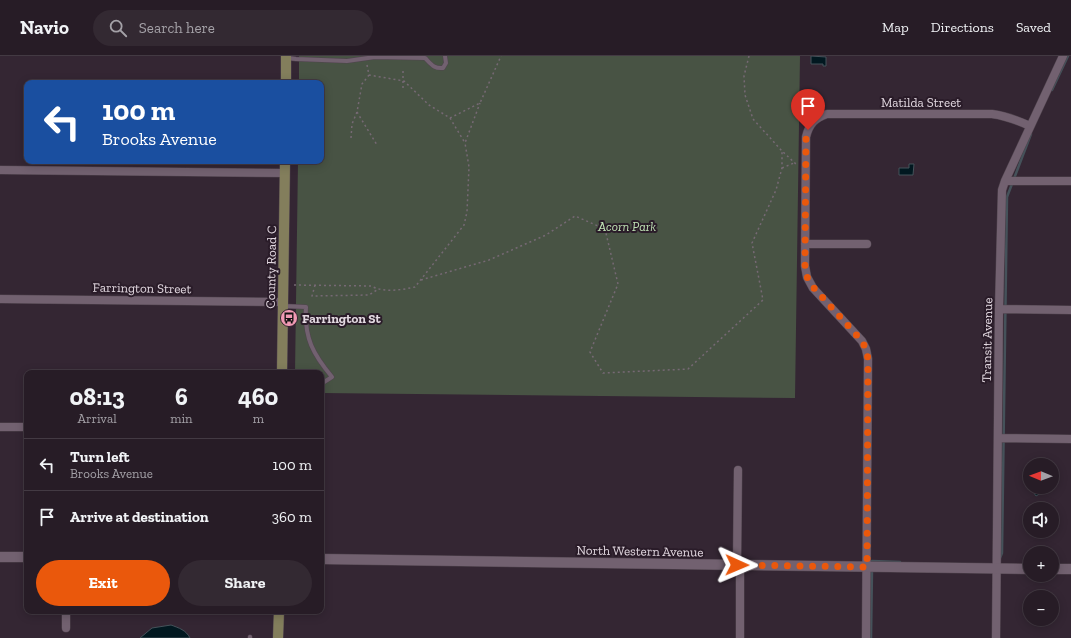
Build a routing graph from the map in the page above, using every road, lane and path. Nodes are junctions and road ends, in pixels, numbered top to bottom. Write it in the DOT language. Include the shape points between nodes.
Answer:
graph roads {
  1 [pos="446,56"];
  2 [pos="501,56"];
  3 [pos="749,56"];
  4 [pos="1063,56"];
  5 [pos="286,57"];
  6 [pos="426,57"];
  7 [pos="365,59"];
  8 [pos="403,71"];
  9 [pos="369,76"];
  10 [pos="286,80"];
  11 [pos="404,81"];
  12 [pos="404,91"];
  13 [pos="480,103"];
  14 [pos="358,112"];
  15 [pos="450,118"];
  16 [pos="1030,126"];
  17 [pos="351,138"];
  18 [pos="465,143"];
  19 [pos="377,145"];
  20 [pos="782,151"];
  21 [pos="794,163"];
  22 [pos="285,164"];
  23 [pos="782,168"];
  24 [pos="0,170"];
  25 [pos="285,173"];
  26 [pos="806,173"];
  27 [pos="1005,181"];
  28 [pos="1071,181"];
  29 [pos="805,244"];
  30 [pos="867,244"];
  31 [pos="421,280"];
  32 [pos="294,285"];
  33 [pos="315,285"];
  34 [pos="377,290"];
  35 [pos="0,299"];
  36 [pos="283,304"];
  37 [pos="999,309"];
  38 [pos="1071,310"];
  39 [pos="282,370"];
  40 [pos="324,382"];
  41 [pos="0,427"];
  42 [pos="24,427"];
  43 [pos="998,438"];
  44 [pos="1071,439"];
  45 [pos="738,470"];
  46 [pos="0,557"];
  47 [pos="24,557"];
  48 [pos="324,559"];
  49 [pos="739,565"];
  50 [pos="867,567"];
  51 [pos="996,568"];
  52 [pos="1023,569"];
  53 [pos="1059,569"];
  54 [pos="1071,569"];
  55 [pos="66,614"];
  56 [pos="279,614"];
  57 [pos="66,628"];
  58 [pos="278,638"];
  59 [pos="740,638"];
  60 [pos="866,638"];
  61 [pos="996,638"];
  1 -- 6 [label="lane" via="443,68 433,67"];
  2 -- 13 [label="path"];
  3 -- 20 [label="path" via="744,76 745,95 753,119"];
  4 -- 16 [label="street, Transit Avenue"];
  5 -- 7 [label="lane" via="339,61"];
  5 -- 10 [label="main road"];
  6 -- 7 [label="lane"];
  7 -- 9 [label="path"];
  8 -- 11 [label="path"];
  9 -- 11 [label="path"];
  9 -- 14 [label="path" via="362,84"];
  11 -- 12 [label="path"];
  11 -- 15 [label="path" via="429,105"];
  13 -- 15 [label="path"];
  13 -- 18 [label="path"];
  14 -- 17 [label="path" via="352,124"];
  14 -- 19 [label="path"];
  15 -- 18 [label="path"];
  16 -- 26 [label="street, Matilda Street" via="1014,118 992,114 827,114 819,116 808,130"];
  16 -- 27 [label="street, Transit Avenue"];
  18 -- 31 [label="path" via="469,167 464,225"];
  20 -- 21 [label="path"];
  20 -- 23 [label="path"];
  21 -- 23 [label="path"];
  21 -- 26 [label="path"];
  22 -- 25 [label="main road, County Road C"];
  23 -- 31 [label="path" via="776,190 752,243 763,300 688,369 603,373 590,352 618,284 605,229 575,216 546,235 489,260"];
  24 -- 25 [label="street"];
  25 -- 36 [label="main road, County Road C"];
  26 -- 29 [label="street"];
  27 -- 28 [label="street"];
  27 -- 37 [label="street, Transit Avenue" via="1002,190"];
  29 -- 30 [label="street"];
  29 -- 50 [label="street" via="807,277 862,341 868,359"];
  31 -- 34 [label="path" via="415,287"];
  32 -- 33 [label="path"];
  33 -- 34 [label="path" via="371,286"];
  33 -- 34 [label="path" via="312,296 369,295"];
  35 -- 36 [label="street, Farrington Street"];
  36 -- 39 [label="main road, County Road C"];
  36 -- 40 [label="lane" via="306,307 307,334 319,361 332,377"];
  37 -- 38 [label="street"];
  37 -- 43 [label="street, Transit Avenue"];
  41 -- 42 [label="street"];
  43 -- 44 [label="street"];
  43 -- 51 [label="street, Transit Avenue"];
  45 -- 49 [label="street"];
  46 -- 47 [label="street"];
  48 -- 49 [label="street, North Western Avenue"];
  49 -- 50 [label="street, North Western Avenue"];
  49 -- 59 [label="street"];
  50 -- 51 [label="street, North Western Avenue"];
  50 -- 60 [label="street"];
  51 -- 52 [label="street, North Western Avenue"];
  51 -- 61 [label="street, Transit Avenue"];
  53 -- 54 [label="street"];
  55 -- 57 [label="street"];
  56 -- 58 [label="main road"];
}
